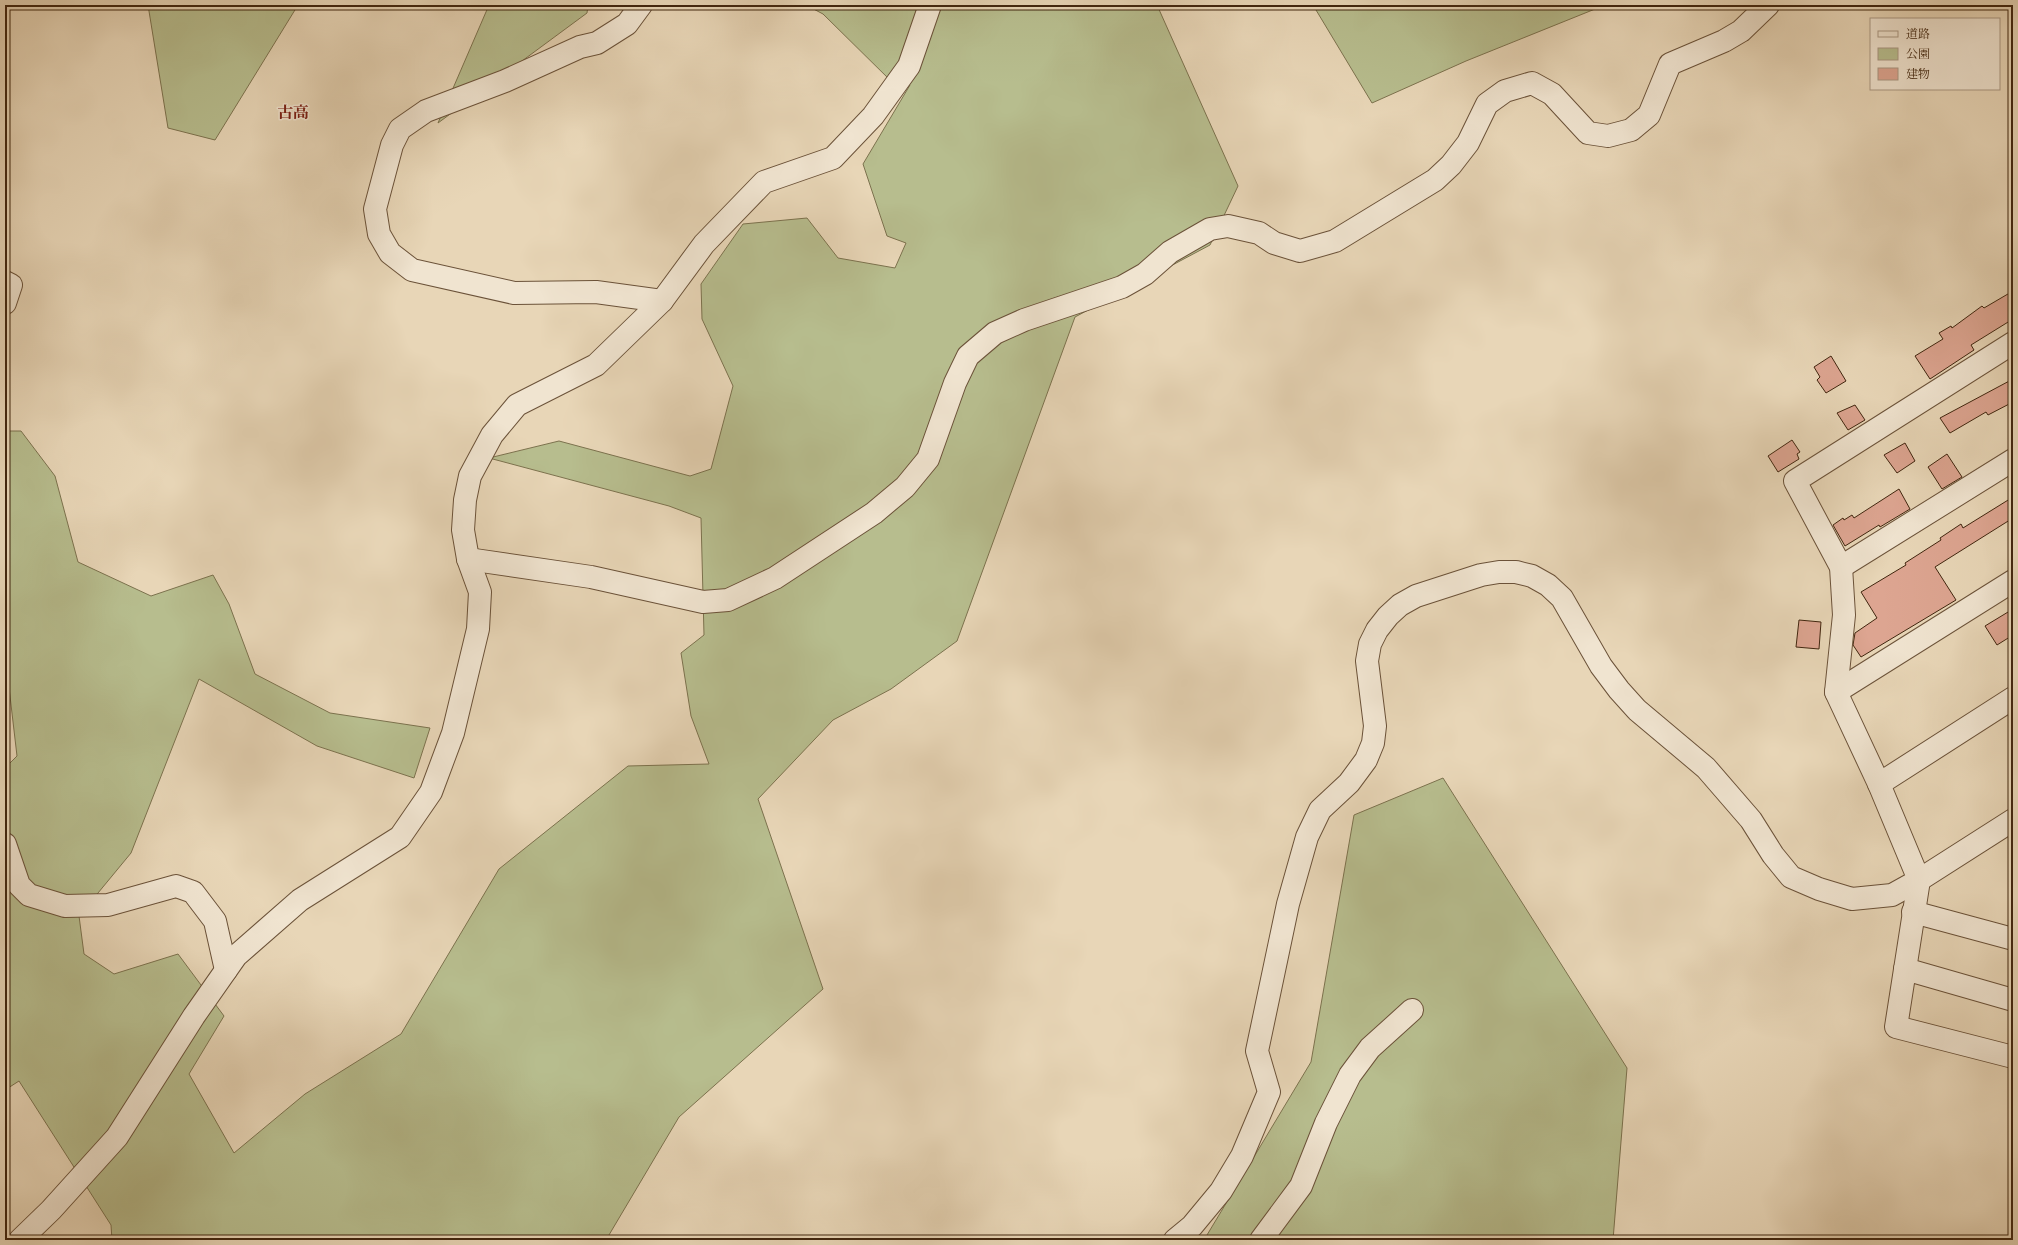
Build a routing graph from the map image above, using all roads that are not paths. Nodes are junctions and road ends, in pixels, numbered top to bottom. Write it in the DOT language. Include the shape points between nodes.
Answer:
graph roads {
  1 [pos="641,5"];
  2 [pos="930,5"];
  3 [pos="1768,5"];
  4 [pos="5,282"];
  5 [pos="662,301"];
  6 [pos="5,303"];
  7 [pos="2013,343"];
  8 [pos="2013,460"];
  9 [pos="468,559"];
  10 [pos="1841,567"];
  11 [pos="2013,581"];
  12 [pos="1836,692"];
  13 [pos="2013,698"];
  14 [pos="1879,784"];
  15 [pos="2013,820"];
  16 [pos="5,844"];
  17 [pos="1919,880"];
  18 [pos="1914,912"];
  19 [pos="2013,939"];
  20 [pos="226,970"];
  21 [pos="1905,970"];
  22 [pos="2013,1000"];
  23 [pos="1412,1010"];
  24 [pos="2013,1057"];
  25 [pos="20,1240"];
  26 [pos="1175,1240"];
  27 [pos="1261,1240"];
  1 -- 5 [label="street" via="627,24 597,43 426,111 400,129 392,145 375,209 379,234 390,253 412,270 514,293 596,292"];
  2 -- 5 [label="street" via="909,66 872,116 833,158 764,182 704,244"];
  3 -- 9 [label="street" via="1741,31 1670,64 1649,115 1631,130 1608,136 1588,133 1552,94 1532,84 1505,90 1487,104 1468,143 1451,166 1435,180 1335,241 1300,251 1274,243 1259,233 1228,226 1210,229 1170,252 1145,274 1122,287 1024,320 996,334 968,356 955,383 928,459 904,487 874,513 775,578 728,600 703,602 591,577"];
  4 -- 6 [label="street" via="11,285"];
  5 -- 9 [label="street" via="596,365 517,405 492,435 470,476 465,500 463,530"];
  7 -- 10 [label="street" via="1795,481"];
  8 -- 10 [label="street"];
  9 -- 20 [label="street" via="480,592 478,629 453,733 431,792 400,837 300,900 236,956"];
  10 -- 12 [label="street" via="1844,615"];
  11 -- 12 [label="street"];
  12 -- 14 [label="street"];
  13 -- 14 [label="street"];
  14 -- 17 [label="street"];
  15 -- 17 [label="street"];
  16 -- 20 [label="street" via="19,885 29,895 65,906 108,905 176,886 193,892 215,922"];
  17 -- 18 [label="street"];
  17 -- 26 [label="street" via="1892,895 1852,898 1819,889 1791,877 1773,855 1751,820 1706,768 1637,710 1618,690 1601,666 1574,617 1557,594 1532,576 1516,572 1481,575 1416,596 1388,616 1370,644 1367,661 1375,726 1373,743 1366,760 1349,783 1320,810 1307,837 1288,904 1257,1051 1269,1092 1242,1156 1221,1191 1192,1226"];
  18 -- 19 [label="street"];
  18 -- 21 [label="street"];
  20 -- 25 [label="street" via="117,1137 51,1210"];
  21 -- 22 [label="street"];
  21 -- 24 [label="street" via="1896,1027"];
  23 -- 27 [label="street" via="1370,1048 1350,1075 1326,1123 1301,1186"];
}
